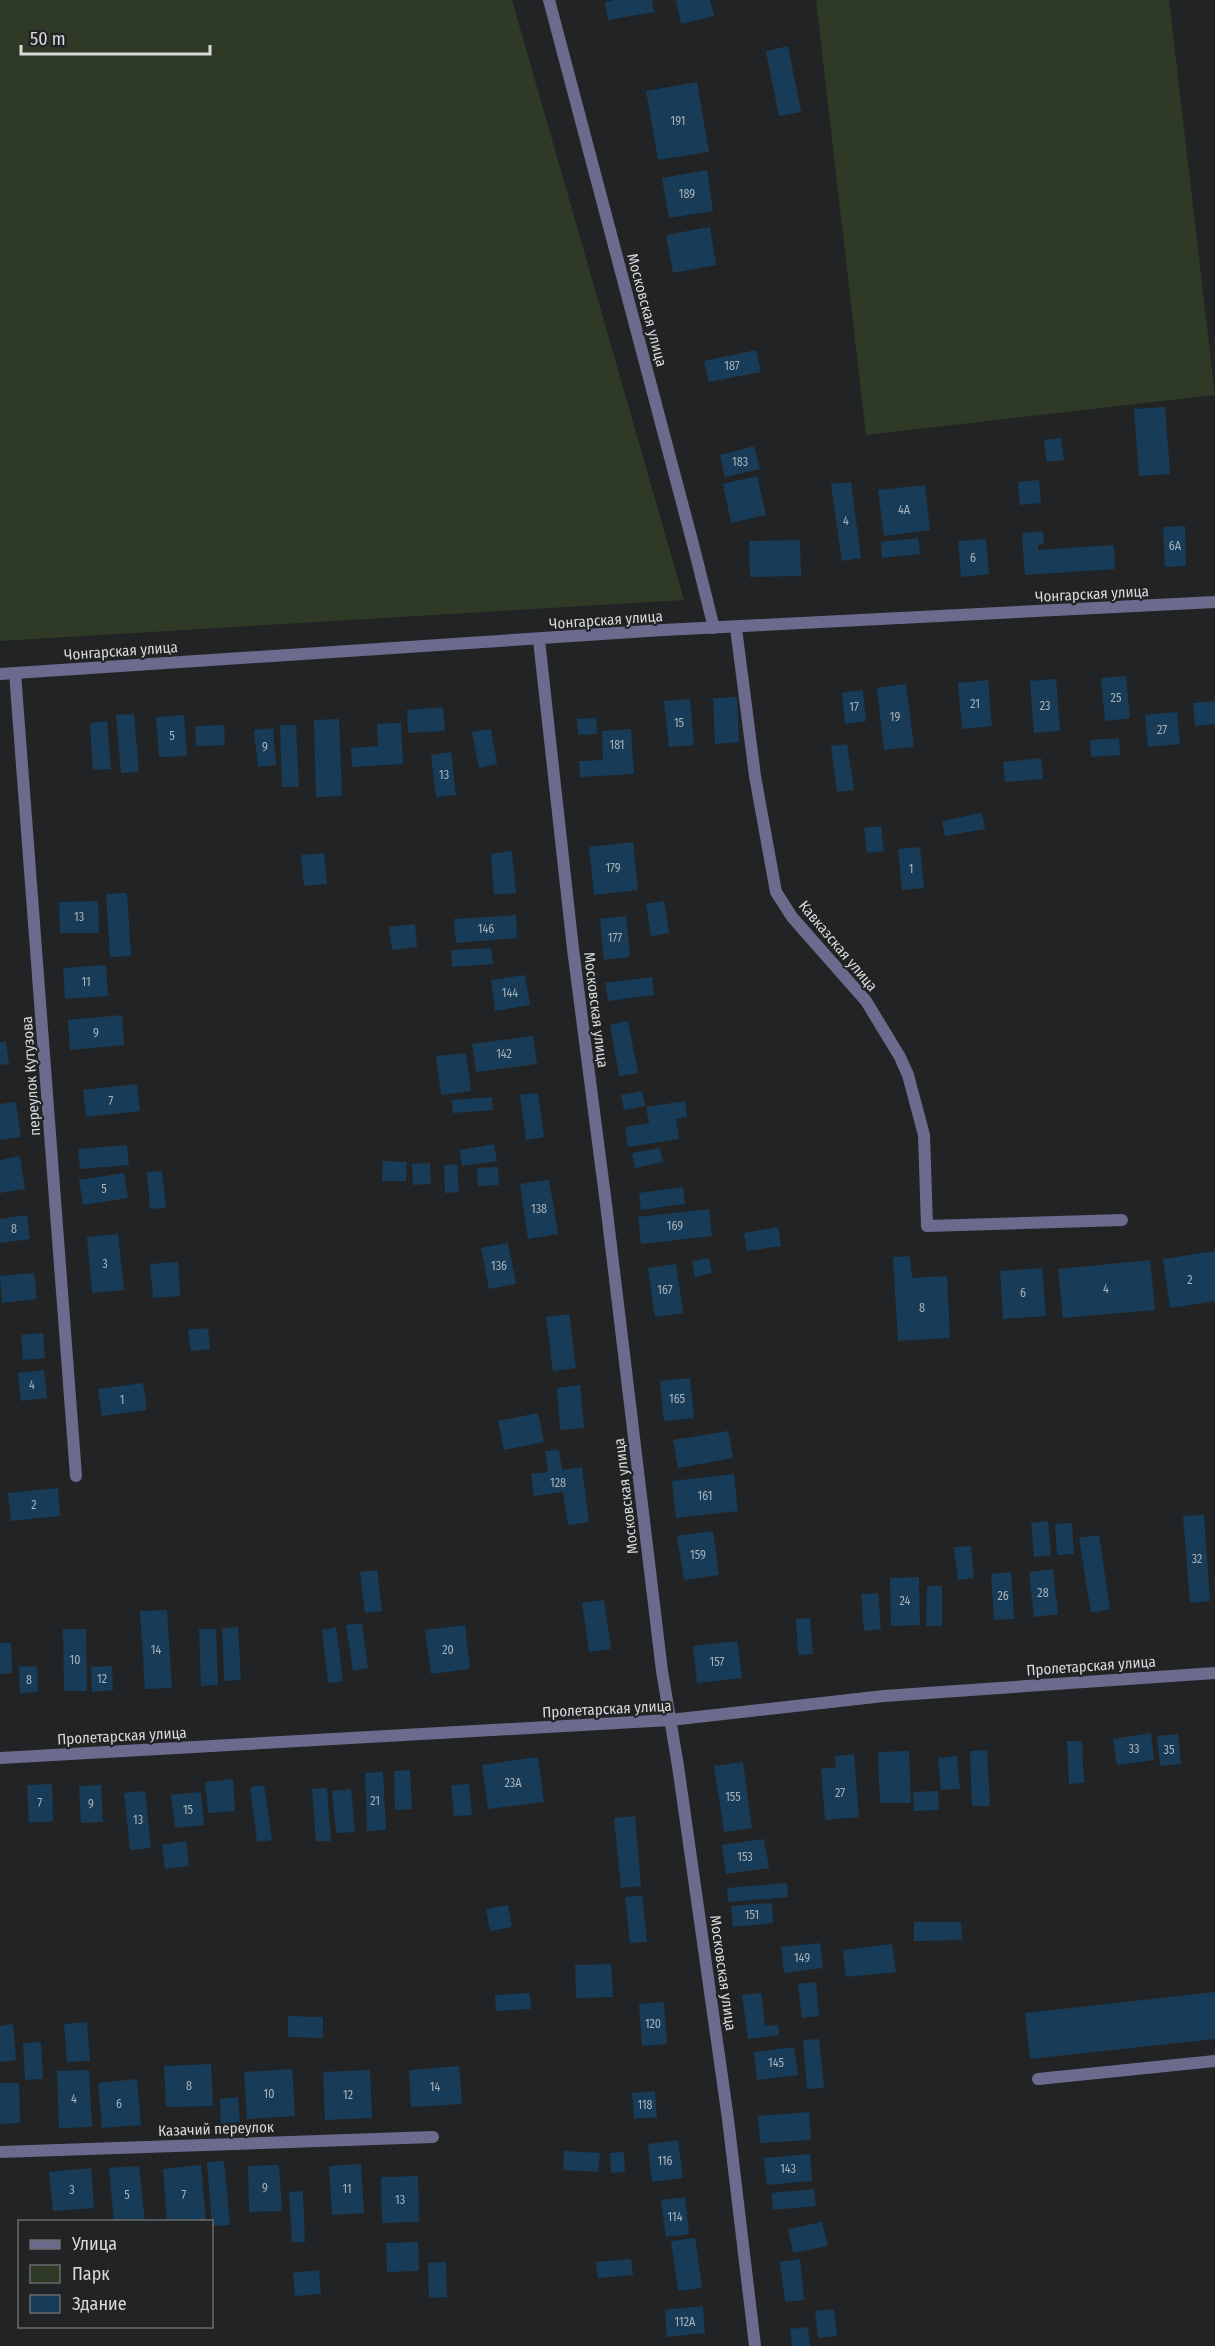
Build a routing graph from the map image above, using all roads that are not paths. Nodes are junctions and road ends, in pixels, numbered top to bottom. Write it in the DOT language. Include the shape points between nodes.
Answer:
graph roads {
  1 [pos="549,0"];
  2 [pos="1215,602"];
  3 [pos="714,628"];
  4 [pos="736,628"];
  5 [pos="539,640"];
  6 [pos="15,673"];
  7 [pos="0,674"];
  8 [pos="1122,1220"];
  9 [pos="76,1476"];
  10 [pos="1215,1673"];
  11 [pos="670,1720"];
  12 [pos="0,1758"];
  13 [pos="1215,2061"];
  14 [pos="1038,2079"];
  15 [pos="433,2137"];
  16 [pos="0,2152"];
  17 [pos="755,2346"];
  1 -- 3 [label="street, Московская улица"];
  2 -- 4 [label="street, Чонгарская улица"];
  3 -- 4 [label="street, Чонгарская улица"];
  3 -- 5 [label="street, Чонгарская улица"];
  4 -- 8 [label="street, Кавказская улица" via="755,776 776,892 792,917 866,1001 900,1057 924,1135 927,1226"];
  5 -- 6 [label="street, Чонгарская улица"];
  5 -- 11 [label="street, Московская улица" via="573,949"];
  6 -- 7 [label="street, Чонгарская улица"];
  6 -- 9 [label="street, переулок Кутузова"];
  10 -- 11 [label="street, Пролетарская улица" via="884,1696"];
  11 -- 12 [label="street, Пролетарская улица"];
  11 -- 17 [label="street, Московская улица" via="728,2119"];
  13 -- 14 [label="street"];
  15 -- 16 [label="street, Казачий переулок"];
}
